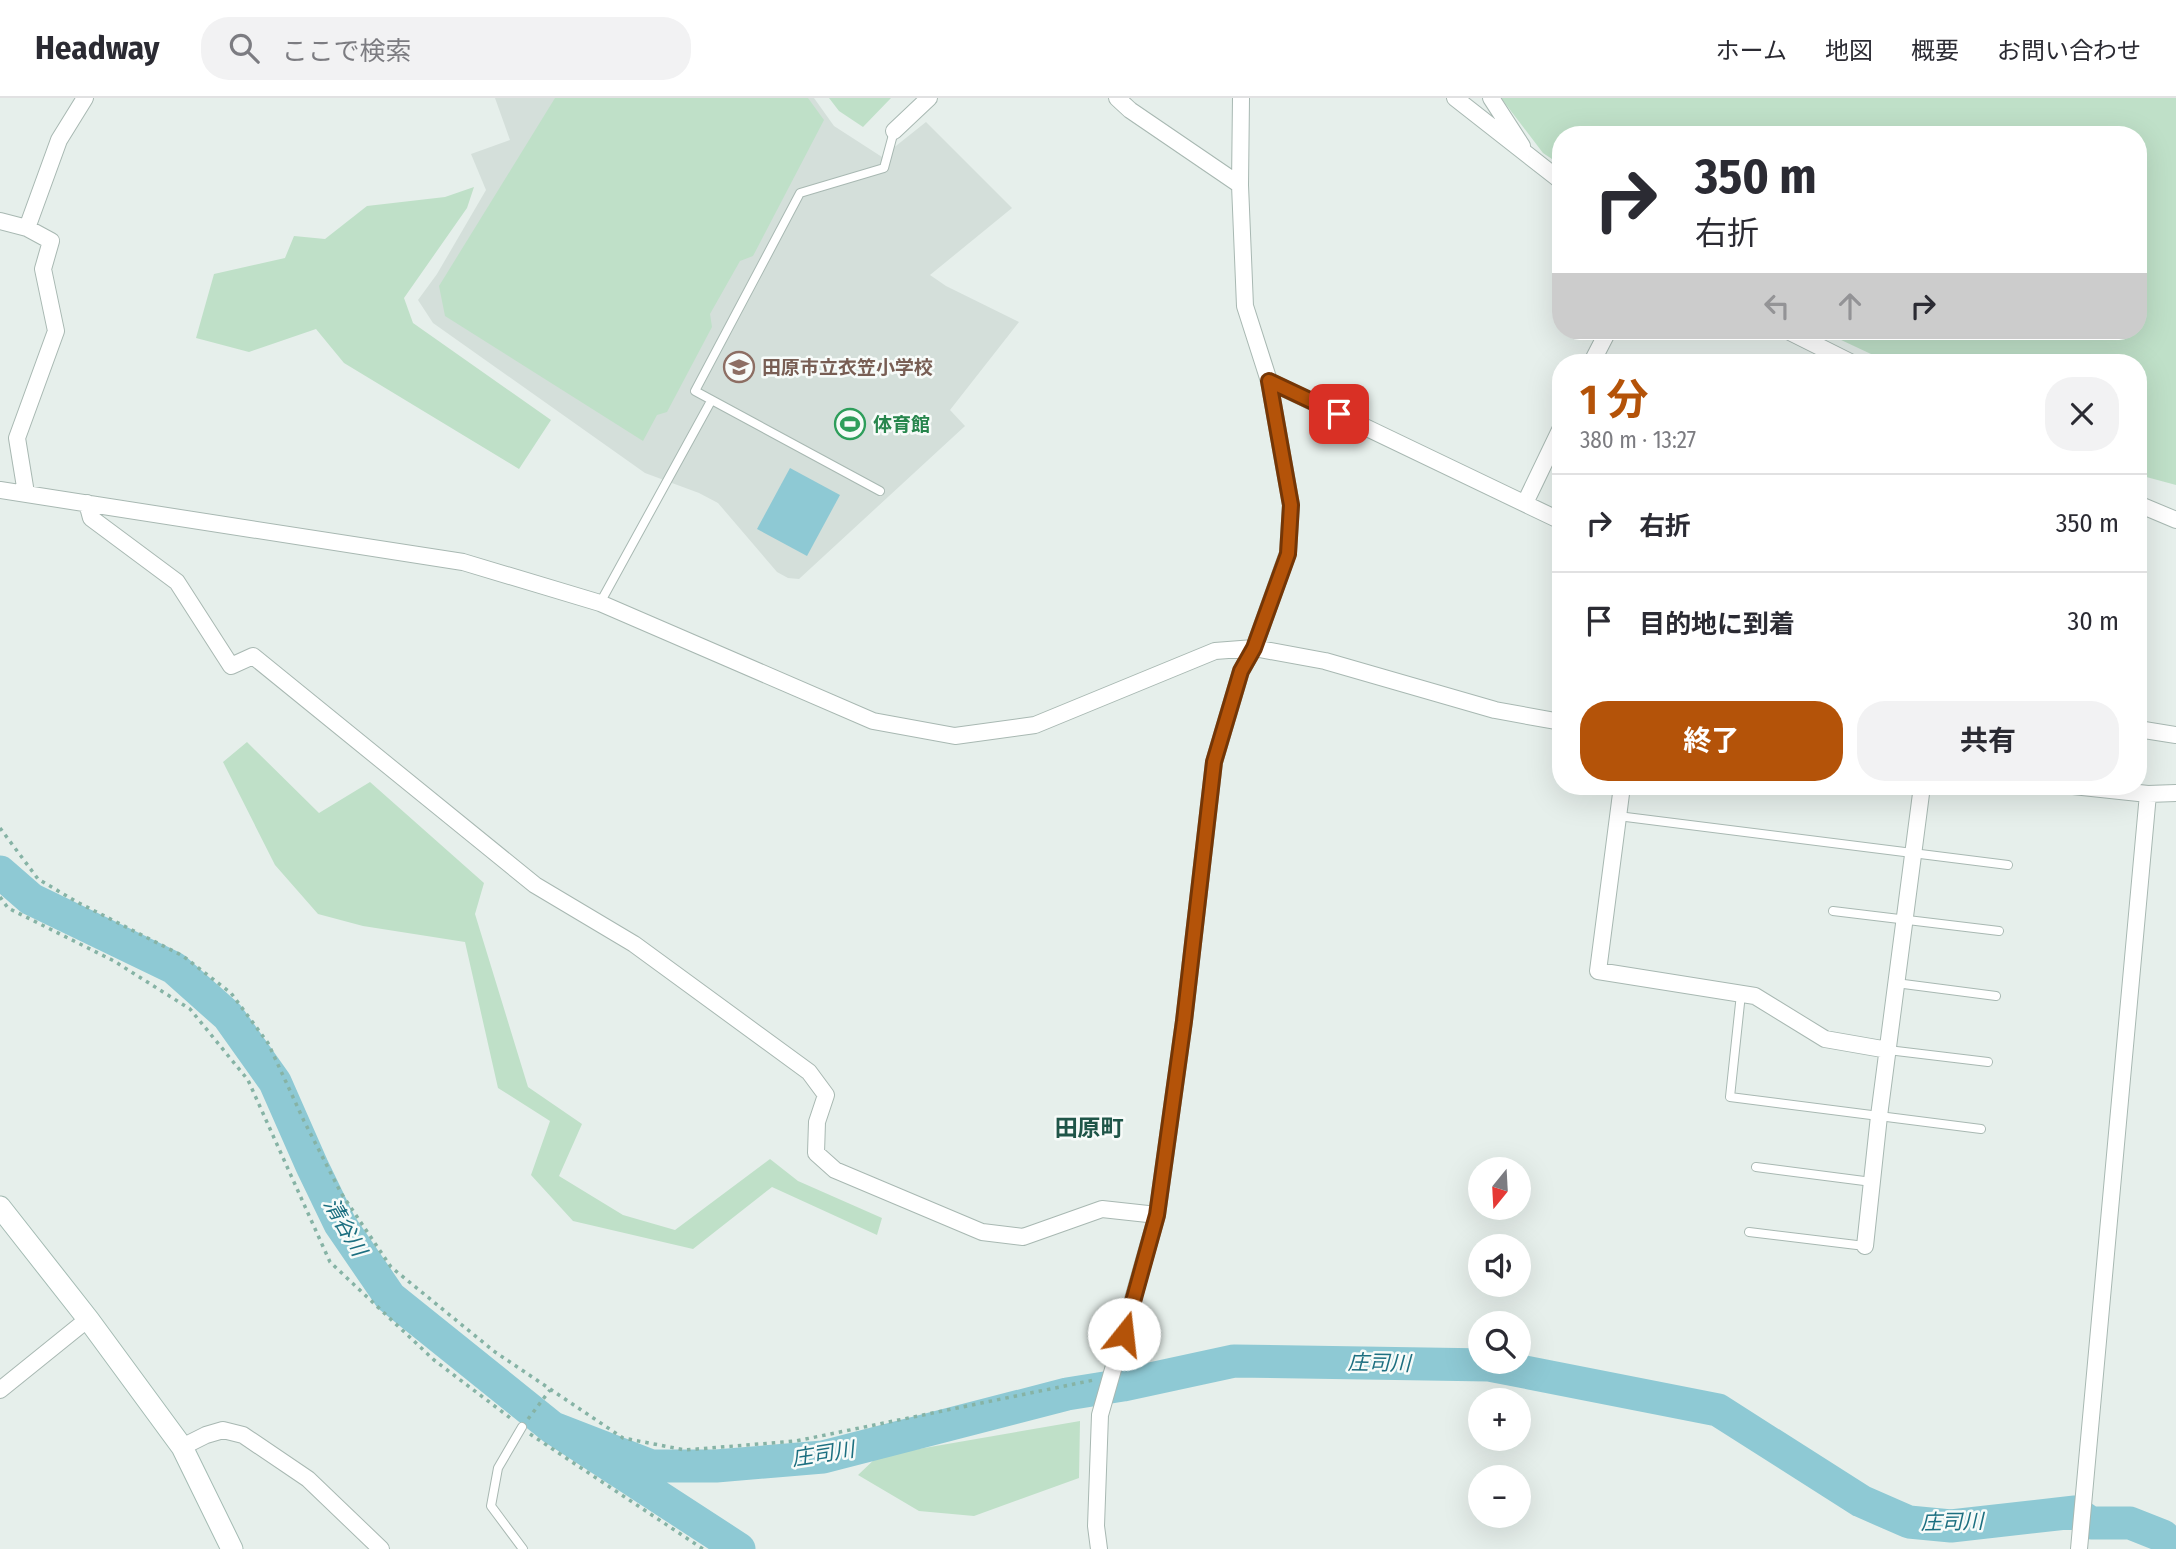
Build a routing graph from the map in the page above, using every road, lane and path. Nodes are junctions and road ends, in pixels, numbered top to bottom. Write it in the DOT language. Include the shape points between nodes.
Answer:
graph roads {
  1 [pos="85,98"];
  2 [pos="929,98"];
  3 [pos="1117,98"];
  4 [pos="1241,98"];
  5 [pos="1455,98"];
  6 [pos="1491,98"];
  7 [pos="894,131"];
  8 [pos="1529,157"];
  9 [pos="1552,174"];
  10 [pos="1240,185"];
  11 [pos="0,222"];
  12 [pos="26,228"];
  13 [pos="1806,340"];
  14 [pos="1834,354"];
  15 [pos="1269,381"];
  16 [pos="711,401"];
  17 [pos="1552,447"];
  18 [pos="0,490"];
  19 [pos="880,491"];
  20 [pos="26,494"];
  21 [pos="87,503"];
  22 [pos="1525,503"];
  23 [pos="2147,508"];
  24 [pos="1552,516"];
  25 [pos="2176,520"];
  26 [pos="600,603"];
  27 [pos="1254,648"];
  28 [pos="1552,720"];
  29 [pos="2147,730"];
  30 [pos="2176,735"];
  31 [pos="2176,793"];
  32 [pos="2148,794"];
  33 [pos="1621,795"];
  34 [pos="1921,795"];
  35 [pos="1618,816"];
  36 [pos="0,828"];
  37 [pos="1913,853"];
  38 [pos="2008,865"];
  39 [pos="0,897"];
  40 [pos="1833,911"];
  41 [pos="1905,920"];
  42 [pos="1999,931"];
  43 [pos="1896,983"];
  44 [pos="1741,994"];
  45 [pos="1996,996"];
  46 [pos="1888,1050"];
  47 [pos="1988,1062"];
  48 [pos="1879,1116"];
  49 [pos="1981,1129"];
  50 [pos="1756,1167"];
  51 [pos="1872,1182"];
  52 [pos="0,1207"];
  53 [pos="1157,1215"];
  54 [pos="1749,1232"];
  55 [pos="1865,1246"];
  56 [pos="88,1319"];
  57 [pos="1110,1377"];
  58 [pos="0,1390"];
  59 [pos="550,1390"];
  60 [pos="522,1427"];
  61 [pos="182,1447"];
  62 [pos="232,1549"];
  63 [pos="381,1549"];
  64 [pos="523,1549"];
  65 [pos="703,1549"];
  66 [pos="1099,1549"];
  67 [pos="2079,1549"];
  1 -- 12 [label="street" via="59,139"];
  2 -- 7 [label="street"];
  3 -- 10 [label="street"];
  4 -- 10 [label="street"];
  5 -- 8 [label="street"];
  6 -- 8 [label="street"];
  7 -- 16 [label="lane" via="884,168 800,193 695,391"];
  8 -- 9 [label="street"];
  10 -- 15 [label="street" via="1245,306"];
  11 -- 12 [label="street"];
  12 -- 20 [label="street" via="51,241 43,269 56,331 17,438"];
  13 -- 14 [label="street"];
  15 -- 22 [label="street"];
  15 -- 27 [label="street" via="1291,505 1288,554"];
  16 -- 19 [label="lane"];
  16 -- 26 [label="lane"];
  17 -- 22 [label="street"];
  18 -- 20 [label="street"];
  20 -- 21 [label="street"];
  21 -- 26 [label="street" via="463,562"];
  21 -- 53 [label="street" via="91,518 177,582 231,666 253,656 535,885 634,944 809,1072 826,1095 817,1122 816,1153 835,1170 982,1232 1023,1237 1102,1209"];
  22 -- 24 [label="street"];
  23 -- 25 [label="street"];
  26 -- 27 [label="street" via="873,721 955,736 1035,725 1215,651"];
  27 -- 28 [label="street" via="1325,661 1495,710"];
  27 -- 53 [label="street" via="1241,671 1214,762"];
  29 -- 30 [label="street"];
  31 -- 32 [label="street"];
  32 -- 67 [label="street"];
  33 -- 35 [label="street"];
  34 -- 37 [label="street"];
  35 -- 37 [label="lane"];
  35 -- 44 [label="street" via="1598,971"];
  36 -- 59 [label="path" via="38,879 183,956 231,993 268,1043 341,1192 391,1267 495,1352"];
  37 -- 38 [label="lane"];
  37 -- 41 [label="street"];
  39 -- 60 [label="path" via="8,908 114,961 190,1009 248,1080 330,1262 434,1360"];
  40 -- 41 [label="lane"];
  41 -- 42 [label="lane"];
  41 -- 43 [label="street"];
  43 -- 45 [label="lane"];
  43 -- 46 [label="street"];
  44 -- 46 [label="street" via="1755,996 1825,1039"];
  44 -- 48 [label="lane" via="1731,1097"];
  46 -- 47 [label="lane"];
  46 -- 48 [label="street"];
  48 -- 49 [label="lane"];
  48 -- 51 [label="street"];
  50 -- 51 [label="lane"];
  51 -- 55 [label="street"];
  52 -- 56 [label="street"];
  53 -- 57 [label="street"];
  54 -- 55 [label="lane"];
  56 -- 58 [label="street"];
  56 -- 61 [label="street"];
  57 -- 59 [label="path" via="796,1440 685,1450 623,1438"];
  57 -- 66 [label="street" via="1100,1415"];
  59 -- 60 [label="path"];
  60 -- 64 [label="lane" via="498,1468 491,1506"];
  60 -- 65 [label="path"];
  61 -- 62 [label="street"];
  61 -- 63 [label="street" via="223,1430 243,1435 308,1479"];
}
